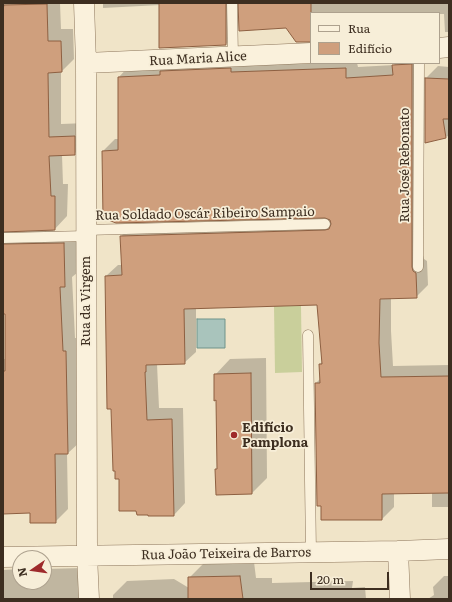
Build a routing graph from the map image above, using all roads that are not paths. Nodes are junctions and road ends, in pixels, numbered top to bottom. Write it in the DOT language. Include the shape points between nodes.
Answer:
graph roads {
  1 [pos="84,3"];
  2 [pos="232,3"];
  3 [pos="310,53"];
  4 [pos="233,57"];
  5 [pos="86,63"];
  6 [pos="418,64"];
  7 [pos="325,224"];
  8 [pos="86,233"];
  9 [pos="3,238"];
  10 [pos="418,267"];
  11 [pos="308,335"];
  12 [pos="449,549"];
  13 [pos="398,552"];
  14 [pos="311,553"];
  15 [pos="87,555"];
  16 [pos="3,557"];
  17 [pos="89,599"];
  18 [pos="400,599"];
  1 -- 5 [label="street, Rua da Virgem"];
  2 -- 4 [label="lane"];
  3 -- 4 [label="street, Rua Maria Alice"];
  4 -- 5 [label="street, Rua Maria Alice"];
  5 -- 8 [label="street, Rua da Virgem"];
  6 -- 10 [label="lane, Rua José Rebonato"];
  7 -- 8 [label="lane, Rua Soldado Oscár Ribeiro Sampaio"];
  8 -- 9 [label="lane, Rua Soldado Oscár Ribeiro Sampaio"];
  8 -- 15 [label="street, Rua da Virgem"];
  11 -- 14 [label="lane"];
  12 -- 13 [label="street, Rua João Teixeira de Barros"];
  13 -- 14 [label="street, Rua João Teixeira de Barros"];
  13 -- 18 [label="street"];
  14 -- 15 [label="street, Rua João Teixeira de Barros"];
  15 -- 16 [label="street, Rua João Teixeira de Barros"];
  15 -- 17 [label="street, Rua da Virgem"];
}
